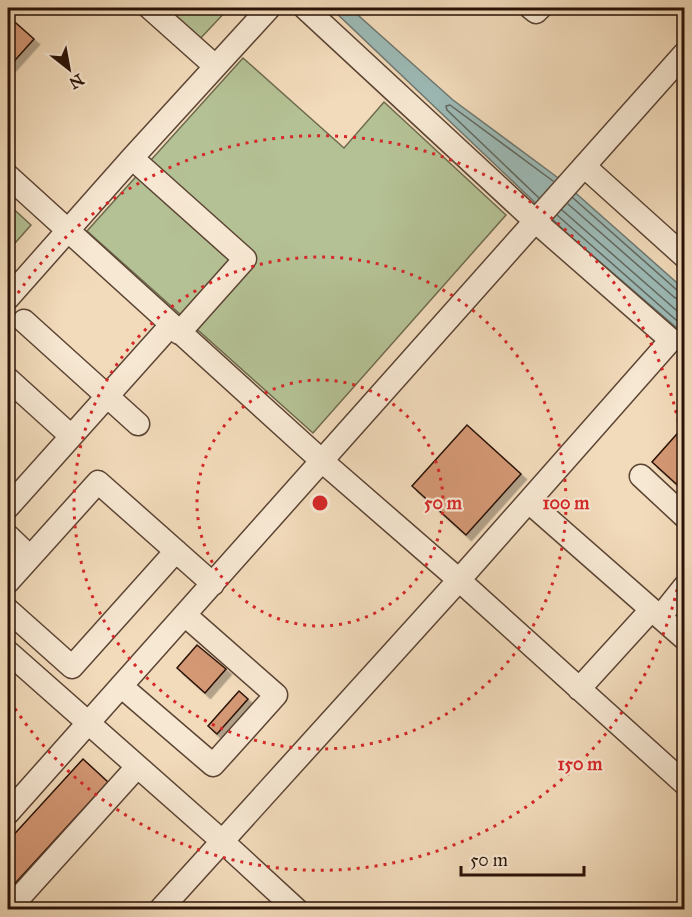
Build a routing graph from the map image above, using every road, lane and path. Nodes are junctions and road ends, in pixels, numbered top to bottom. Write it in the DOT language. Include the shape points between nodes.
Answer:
graph roads {
  1 [pos="150,8"];
  2 [pos="269,8"];
  3 [pos="305,8"];
  4 [pos="531,8"];
  5 [pos="540,8"];
  6 [pos="684,54"];
  7 [pos="215,66"];
  8 [pos="132,158"];
  9 [pos="584,166"];
  10 [pos="8,176"];
  11 [pos="537,219"];
  12 [pos="67,230"];
  13 [pos="684,256"];
  14 [pos="8,298"];
  15 [pos="24,321"];
  16 [pos="175,329"];
  17 [pos="678,346"];
  18 [pos="8,379"];
  19 [pos="108,396"];
  20 [pos="138,424"];
  21 [pos="71,436"];
  22 [pos="322,461"];
  23 [pos="641,476"];
  24 [pos="12,494"];
  25 [pos="529,502"];
  26 [pos="684,516"];
  27 [pos="8,536"];
  28 [pos="176,551"];
  29 [pos="30,557"];
  30 [pos="459,580"];
  31 [pos="8,582"];
  32 [pos="213,584"];
  33 [pos="684,587"];
  34 [pos="8,610"];
  35 [pos="656,613"];
  36 [pos="185,615"];
  37 [pos="684,638"];
  38 [pos="8,652"];
  39 [pos="121,686"];
  40 [pos="579,689"];
  41 [pos="88,724"];
  42 [pos="137,767"];
  43 [pos="684,783"];
  44 [pos="8,813"];
  45 [pos="222,841"];
  46 [pos="8,909"];
  47 [pos="159,909"];
  48 [pos="297,909"];
  1 -- 7 [label="street"];
  2 -- 7 [label="street"];
  3 -- 11 [label="street"];
  4 -- 5 [label="street" via="536,12"];
  6 -- 9 [label="street"];
  7 -- 8 [label="street"];
  8 -- 12 [label="street"];
  8 -- 16 [label="street" via="245,259"];
  9 -- 11 [label="street"];
  9 -- 13 [label="street"];
  10 -- 12 [label="street"];
  11 -- 17 [label="street"];
  11 -- 22 [label="street"];
  12 -- 14 [label="street"];
  12 -- 16 [label="street"];
  15 -- 19 [label="street"];
  16 -- 19 [label="street"];
  16 -- 22 [label="street"];
  17 -- 25 [label="street"];
  18 -- 21 [label="street"];
  19 -- 20 [label="street"];
  19 -- 21 [label="street"];
  21 -- 24 [label="street"];
  22 -- 30 [label="street"];
  22 -- 32 [label="street"];
  23 -- 26 [label="street"];
  25 -- 30 [label="street"];
  25 -- 35 [label="street"];
  27 -- 29 [label="street"];
  28 -- 29 [label="street" via="98,482"];
  28 -- 32 [label="street"];
  28 -- 34 [label="street" via="72,667"];
  29 -- 31 [label="street"];
  30 -- 40 [label="street"];
  30 -- 45 [label="street"];
  32 -- 36 [label="street"];
  33 -- 35 [label="street"];
  35 -- 37 [label="street"];
  35 -- 40 [label="street"];
  36 -- 39 [label="street"];
  36 -- 39 [label="street" via="276,695 221,757 213,765"];
  38 -- 41 [label="street"];
  39 -- 41 [label="street"];
  40 -- 43 [label="street"];
  41 -- 42 [label="street"];
  41 -- 44 [label="street"];
  42 -- 45 [label="street"];
  42 -- 46 [label="street"];
  45 -- 47 [label="street"];
  45 -- 48 [label="street"];
}
